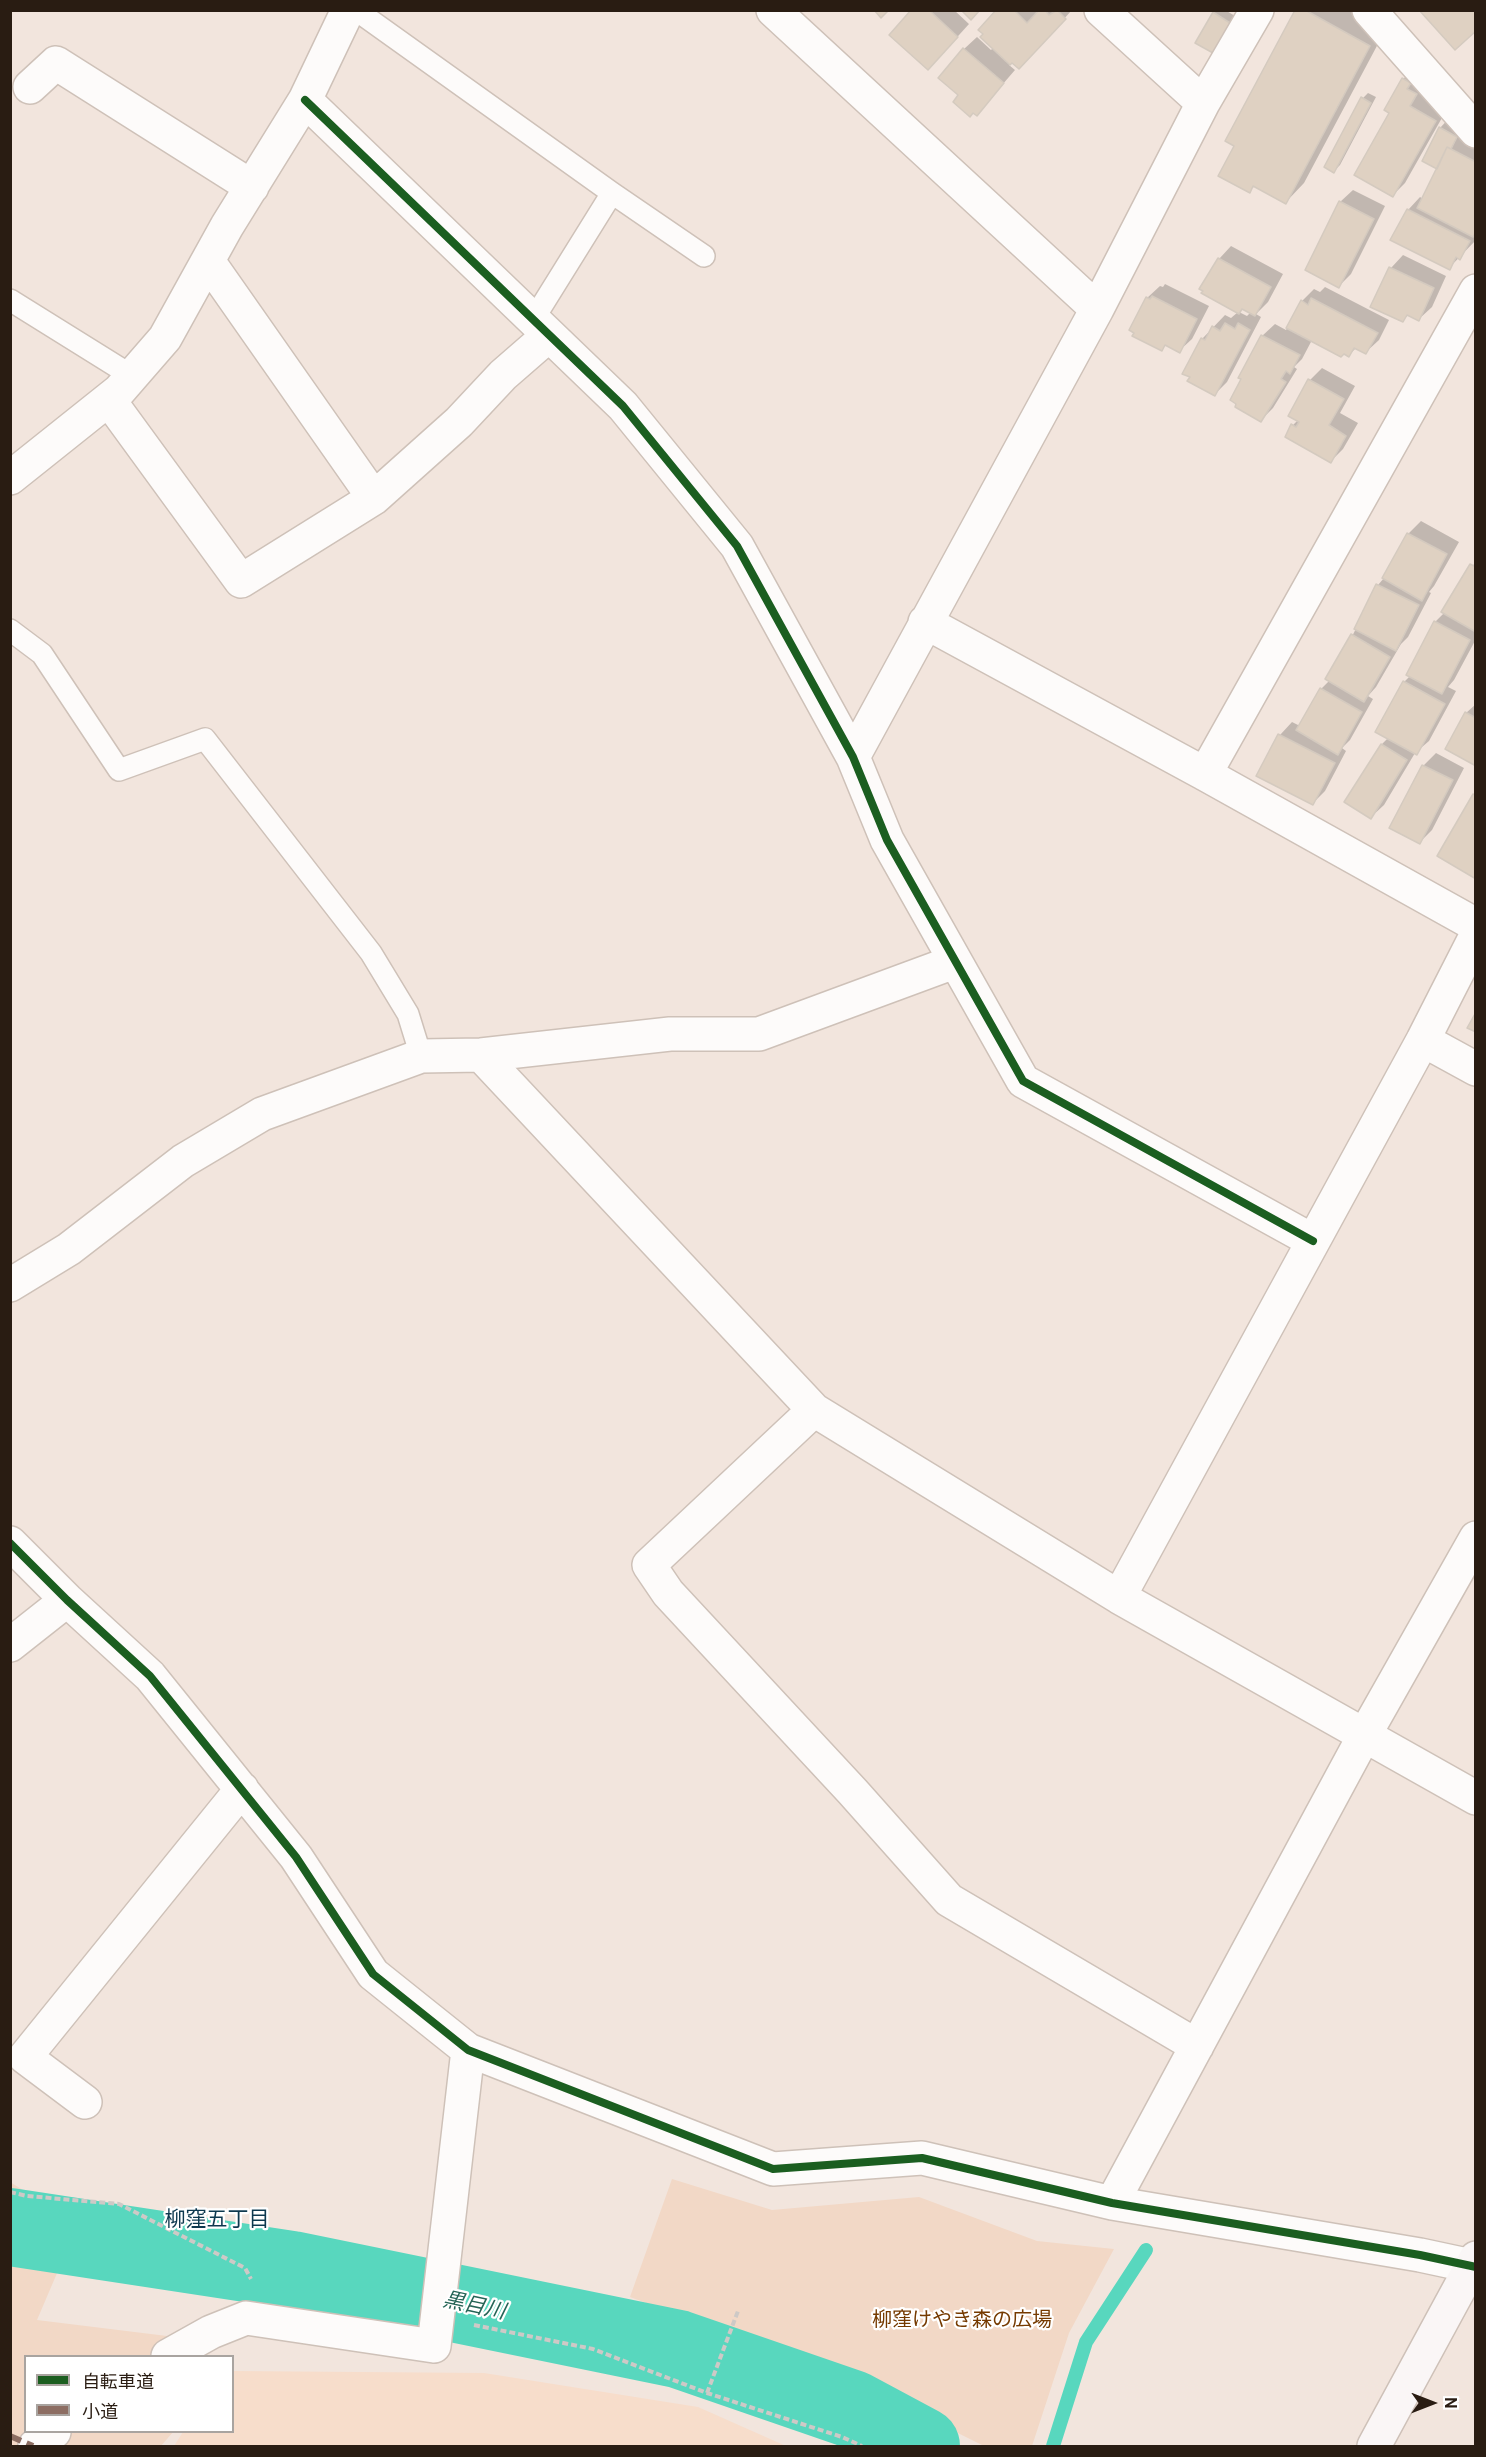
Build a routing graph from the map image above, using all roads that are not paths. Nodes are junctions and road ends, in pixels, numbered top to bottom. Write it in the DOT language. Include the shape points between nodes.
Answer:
graph roads {
  1 [pos="348,10"];
  2 [pos="356,10"];
  3 [pos="773,10"];
  4 [pos="1101,10"];
  5 [pos="1257,10"];
  6 [pos="1369,10"];
  7 [pos="30,87"];
  8 [pos="305,100"];
  9 [pos="1203,103"];
  10 [pos="1476,131"];
  11 [pos="252,187"];
  12 [pos="612,193"];
  13 [pos="704,256"];
  14 [pos="208,261"];
  15 [pos="1476,291"];
  16 [pos="10,300"];
  17 [pos="1097,309"];
  18 [pos="541,327"];
  19 [pos="132,376"];
  20 [pos="108,400"];
  21 [pos="10,478"];
  22 [pos="374,498"];
  23 [pos="926,622"];
  24 [pos="10,630"];
  25 [pos="853,757"];
  26 [pos="1205,774"];
  27 [pos="1476,925"];
  28 [pos="1476,936"];
  29 [pos="954,962"];
  30 [pos="1423,1040"];
  31 [pos="481,1055"];
  32 [pos="421,1056"];
  33 [pos="1476,1069"];
  34 [pos="1314,1241"];
  35 [pos="10,1285"];
  36 [pos="814,1410"];
  37 [pos="1476,1538"];
  38 [pos="10,1544"];
  39 [pos="1119,1597"];
  40 [pos="67,1600"];
  41 [pos="10,1645"];
  42 [pos="1364,1736"];
  43 [pos="242,1789"];
  44 [pos="1476,1798"];
  45 [pos="1197,2046"];
  46 [pos="468,2050"];
  47 [pos="18,2051"];
  48 [pos="85,2102"];
  49 [pos="1112,2203"];
  50 [pos="1474,2264"];
  51 [pos="170,2355"];
  52 [pos="53,2433"];
  53 [pos="35,2446"];
  54 [pos="1374,2446"];
  1 -- 8 [label="street"];
  2 -- 12 [label="lane"];
  3 -- 17 [label="street"];
  4 -- 9 [label="street"];
  5 -- 9 [label="street"];
  6 -- 10 [label="street"];
  7 -- 11 [label="street" via="56,63"];
  8 -- 11 [label="street"];
  8 -- 18 [label="street"];
  9 -- 17 [label="street"];
  11 -- 14 [label="street"];
  12 -- 13 [label="lane"];
  12 -- 18 [label="lane"];
  14 -- 19 [label="street" via="165,338"];
  14 -- 22 [label="street"];
  15 -- 26 [label="street"];
  16 -- 19 [label="lane"];
  17 -- 23 [label="street"];
  18 -- 22 [label="street" via="459,422"];
  18 -- 25 [label="street" via="622,406 737,546"];
  19 -- 20 [label="street"];
  20 -- 21 [label="street"];
  20 -- 22 [label="street" via="241,581"];
  23 -- 25 [label="street"];
  23 -- 26 [label="street"];
  24 -- 32 [label="lane" via="42,654 119,770 205,739 371,953 408,1014"];
  25 -- 29 [label="street" via="887,840"];
  26 -- 27 [label="street"];
  28 -- 30 [label="street"];
  29 -- 31 [label="street" via="759,1034 670,1034"];
  29 -- 34 [label="street" via="1023,1081"];
  30 -- 33 [label="street"];
  30 -- 34 [label="street"];
  31 -- 32 [label="street"];
  31 -- 36 [label="street"];
  32 -- 35 [label="street" via="262,1114 183,1161 69,1249"];
  34 -- 39 [label="street"];
  36 -- 39 [label="street"];
  36 -- 45 [label="street" via="649,1565 668,1593 949,1900"];
  37 -- 42 [label="street"];
  38 -- 40 [label="street"];
  39 -- 42 [label="street"];
  40 -- 41 [label="street"];
  40 -- 43 [label="street" via="150,1676"];
  42 -- 44 [label="street"];
  42 -- 45 [label="street"];
  43 -- 46 [label="street" via="296,1857 373,1974"];
  43 -- 47 [label="street"];
  45 -- 49 [label="street"];
  46 -- 49 [label="street" via="773,2169 922,2158"];
  46 -- 51 [label="street" via="434,2346 246,2318"];
  47 -- 48 [label="street"];
  49 -- 50 [label="street"];
  50 -- 54 [label="main road"];
  52 -- 53 [label="street"];
}
